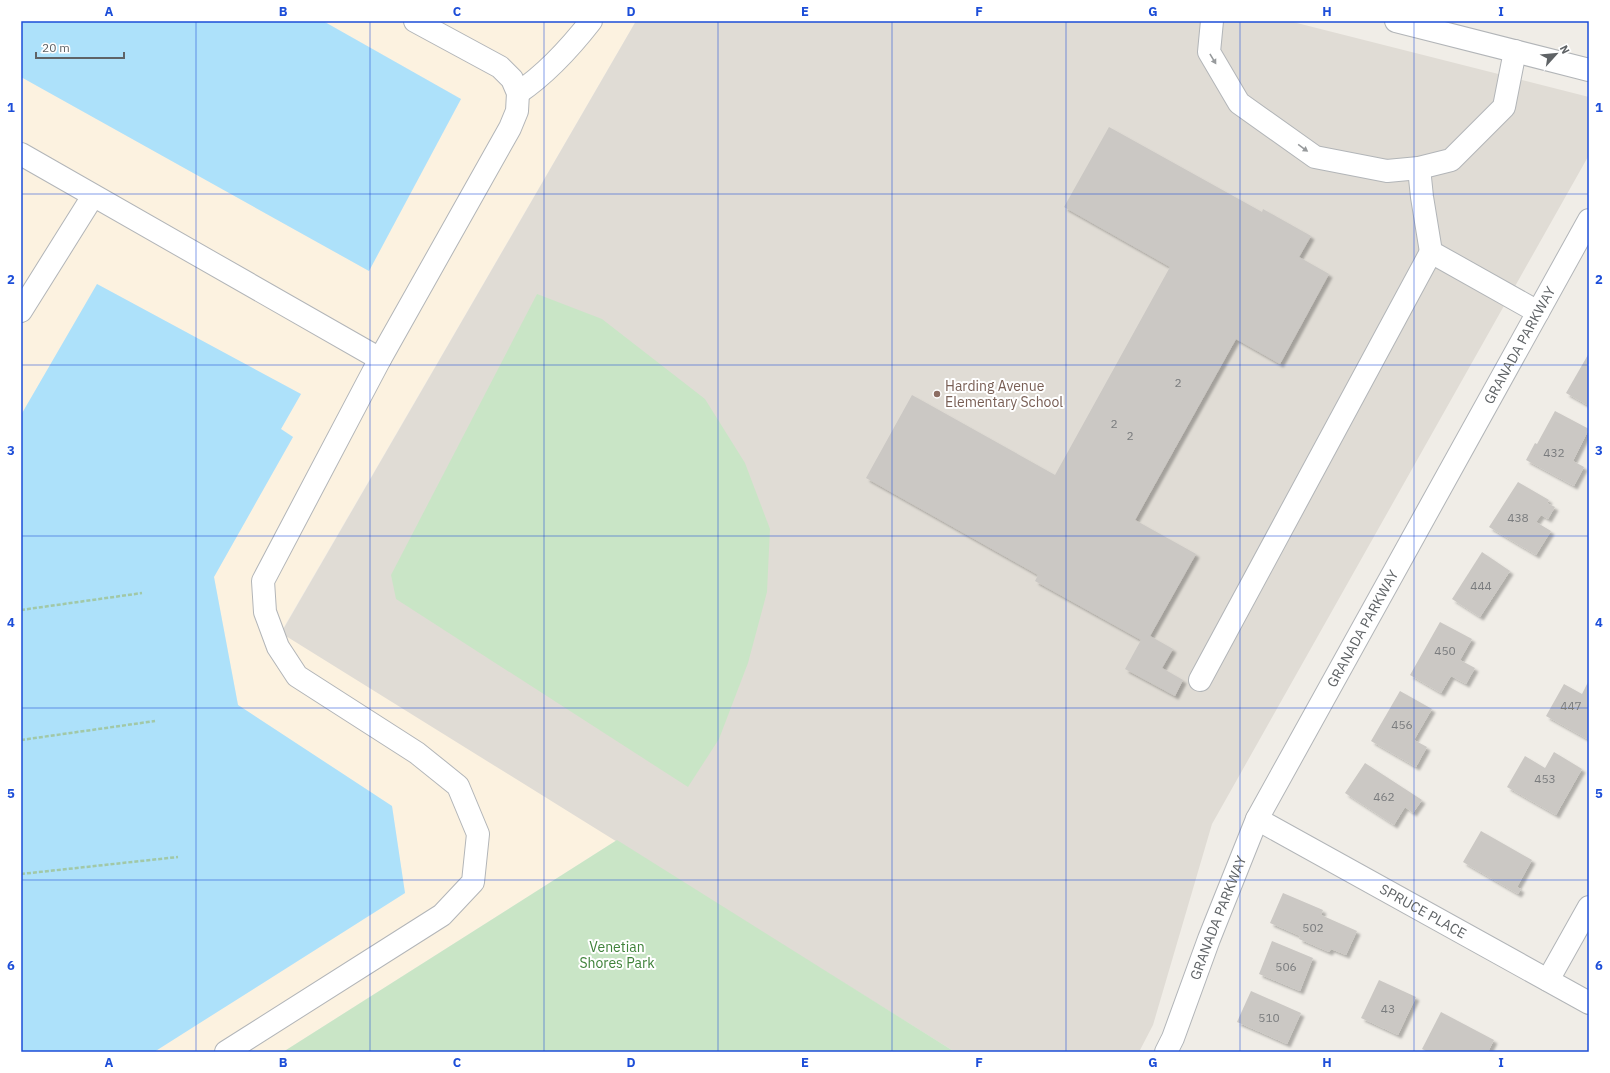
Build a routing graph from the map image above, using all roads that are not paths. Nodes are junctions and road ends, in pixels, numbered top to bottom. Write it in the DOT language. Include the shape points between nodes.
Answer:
graph roads {
  1 [pos="416,21"];
  2 [pos="591,21"];
  3 [pos="1212,21"];
  4 [pos="1396,21"];
  5 [pos="1515,51"];
  6 [pos="1589,70"];
  7 [pos="518,94"];
  8 [pos="21,154"];
  9 [pos="1419,168"];
  10 [pos="93,196"];
  11 [pos="1589,220"];
  12 [pos="1431,252"];
  13 [pos="21,311"];
  14 [pos="1538,312"];
  15 [pos="380,359"];
  16 [pos="1200,680"];
  17 [pos="1257,819"];
  18 [pos="1589,907"];
  19 [pos="1548,980"];
  20 [pos="1589,1003"];
  21 [pos="226,1052"];
  22 [pos="1166,1052"];
  1 -- 7 [label="street" via="500,67 512,79"];
  2 -- 7 [label="street" via="573,44 542,75"];
  3 -- 9 [label="street, one-way" via="1209,52 1239,103 1315,157 1387,171"];
  4 -- 5 [label="street"];
  5 -- 6 [label="street"];
  5 -- 9 [label="street" via="1504,107 1451,160"];
  7 -- 15 [label="street" via="517,111 510,128"];
  8 -- 10 [label="street"];
  9 -- 12 [label="street"];
  10 -- 13 [label="street"];
  10 -- 15 [label="street"];
  11 -- 14 [label="street, GRANADA PARKWAY"];
  12 -- 14 [label="street"];
  12 -- 16 [label="street"];
  14 -- 17 [label="street, GRANADA PARKWAY"];
  15 -- 21 [label="street" via="263,581 265,612 278,647 297,676 416,753 458,786 478,834 473,882 442,915"];
  17 -- 19 [label="street, SPRUCE PLACE"];
  17 -- 22 [label="street, GRANADA PARKWAY"];
  18 -- 19 [label="street"];
  19 -- 20 [label="street, SPRUCE PLACE"];
}
